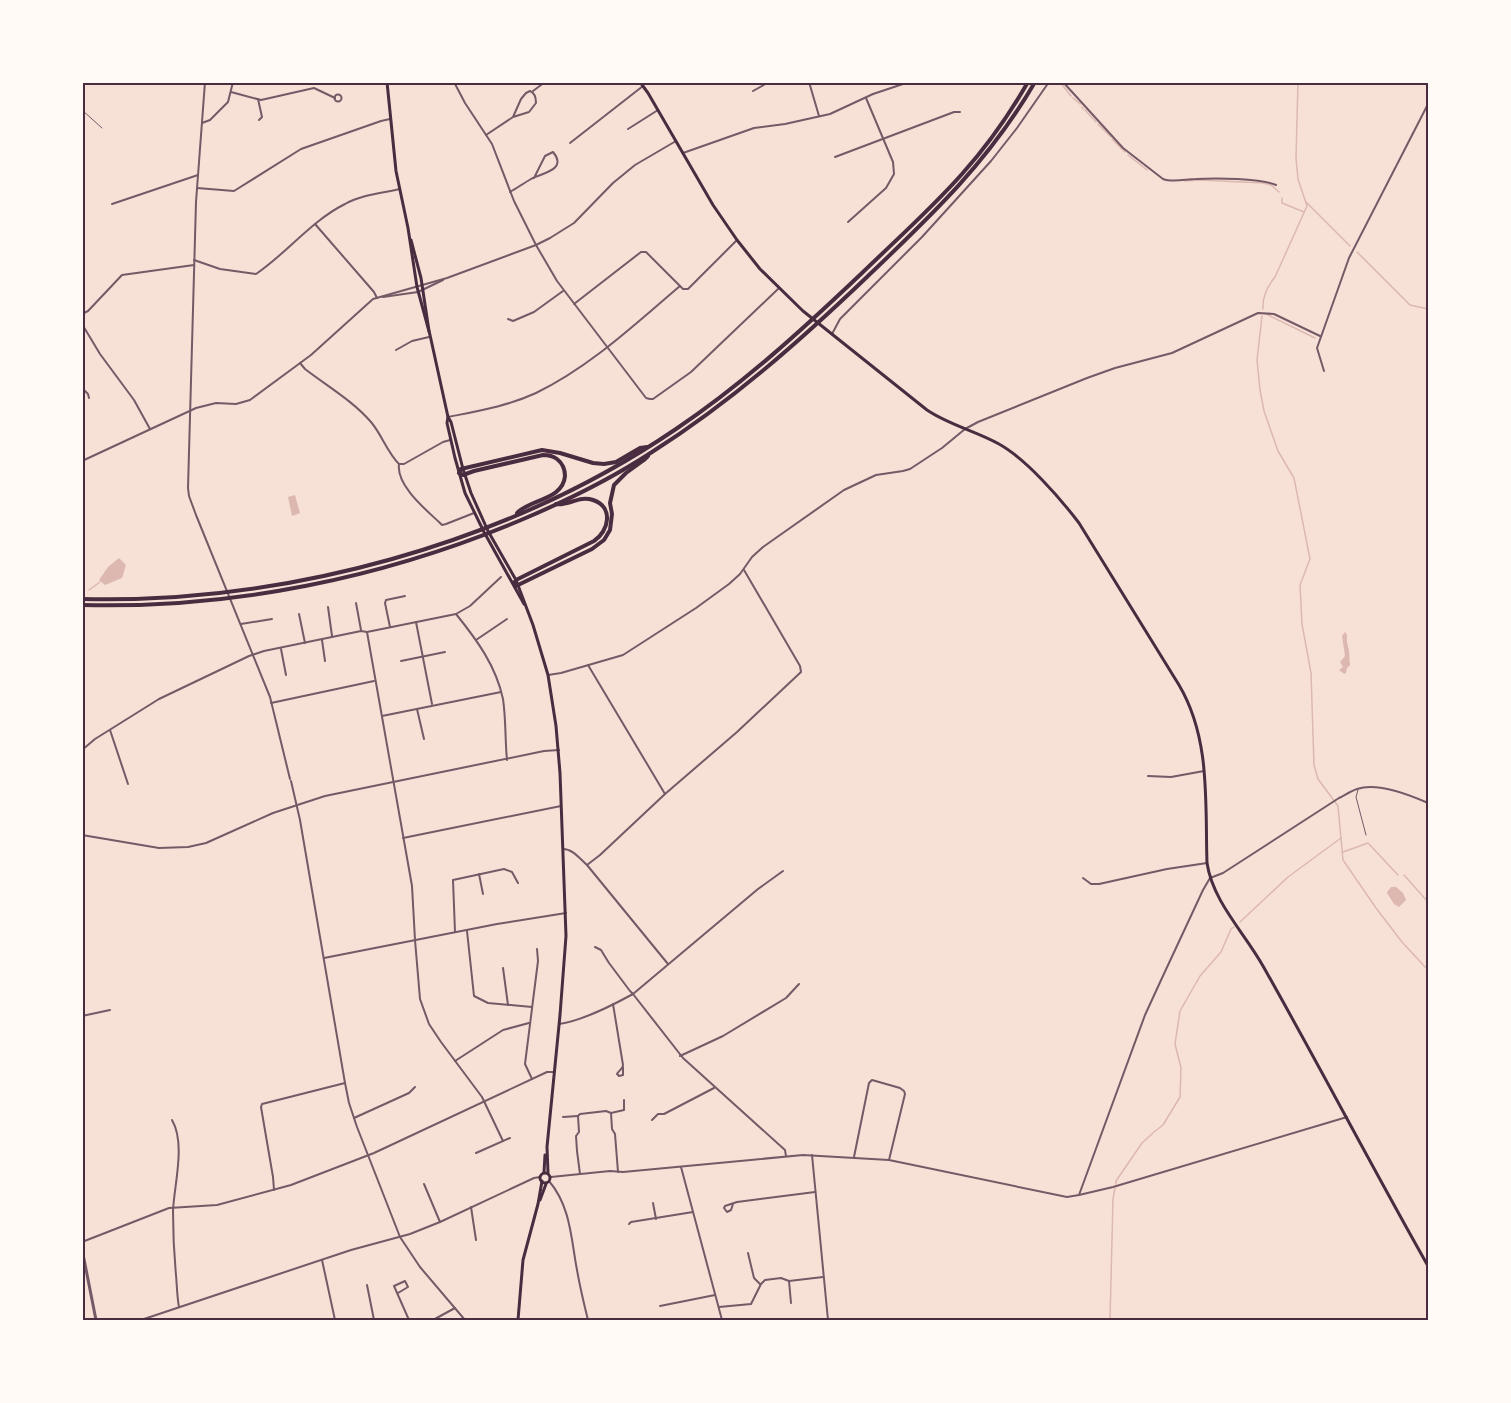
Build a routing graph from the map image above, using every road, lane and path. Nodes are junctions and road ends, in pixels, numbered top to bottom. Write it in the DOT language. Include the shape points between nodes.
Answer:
graph roads {
  1 [pos="205,82"];
  2 [pos="233,82"];
  3 [pos="387,82"];
  4 [pos="454,82"];
  5 [pos="545,82"];
  6 [pos="769,82"];
  7 [pos="809,82"];
  8 [pos="909,82"];
  9 [pos="1028,82"];
  10 [pos="1035,82"];
  11 [pos="1049,82"];
  12 [pos="1063,82"];
  13 [pos="642,84"];
  14 [pos="753,91"];
  15 [pos="231,92"];
  16 [pos="532,92"];
  17 [pos="335,98"];
  18 [pos="866,98"];
  19 [pos="258,99"];
  20 [pos="1428,104"];
  21 [pos="82,110"];
  22 [pos="658,110"];
  23 [pos="960,112"];
  24 [pos="819,116"];
  25 [pos="513,117"];
  26 [pos="390,119"];
  27 [pos="259,120"];
  28 [pos="202,123"];
  29 [pos="102,128"];
  30 [pos="628,129"];
  31 [pos="486,135"];
  32 [pos="884,138"];
  33 [pos="676,141"];
  34 [pos="570,143"];
  35 [pos="683,153"];
  36 [pos="835,157"];
  37 [pos="198,175"];
  38 [pos="534,178"];
  39 [pos="1276,185"];
  40 [pos="197,188"];
  41 [pos="399,189"];
  42 [pos="510,192"];
  43 [pos="112,204"];
  44 [pos="848,222"];
  45 [pos="315,224"];
  46 [pos="408,228"];
  47 [pos="737,240"];
  48 [pos="536,245"];
  49 [pos="194,260"];
  50 [pos="194,265"];
  51 [pos="447,278"];
  52 [pos="422,285"];
  53 [pos="417,286"];
  54 [pos="680,286"];
  55 [pos="778,289"];
  56 [pos="423,290"];
  57 [pos="563,291"];
  58 [pos="418,292"];
  59 [pos="377,298"];
  60 [pos="574,304"];
  61 [pos="82,314"];
  62 [pos="508,320"];
  63 [pos="82,324"];
  64 [pos="832,334"];
  65 [pos="430,336"];
  66 [pos="1320,336"];
  67 [pos="607,347"];
  68 [pos="396,350"];
  69 [pos="300,363"];
  70 [pos="1324,371"];
  71 [pos="82,388"];
  72 [pos="89,398"];
  73 [pos="190,410"];
  74 [pos="448,417"];
  75 [pos="150,429"];
  76 [pos="965,429"];
  77 [pos="451,440"];
  78 [pos="650,446"];
  79 [pos="650,454"];
  80 [pos="82,461"];
  81 [pos="399,464"];
  82 [pos="463,469"];
  83 [pos="459,473"];
  84 [pos="465,475"];
  85 [pos="556,504"];
  86 [pos="474,513"];
  87 [pos="516,515"];
  88 [pos="479,517"];
  89 [pos="744,570"];
  90 [pos="501,577"];
  91 [pos="516,584"];
  92 [pos="405,596"];
  93 [pos="82,599"];
  94 [pos="356,603"];
  95 [pos="82,605"];
  96 [pos="328,607"];
  97 [pos="299,614"];
  98 [pos="456,614"];
  99 [pos="272,619"];
  100 [pos="507,620"];
  101 [pos="417,622"];
  102 [pos="241,624"];
  103 [pos="390,627"];
  104 [pos="361,631"];
  105 [pos="367,632"];
  106 [pos="332,636"];
  107 [pos="321,639"];
  108 [pos="476,640"];
  109 [pos="305,643"];
  110 [pos="280,648"];
  111 [pos="445,652"];
  112 [pos="253,655"];
  113 [pos="423,657"];
  114 [pos="401,660"];
  115 [pos="325,661"];
  116 [pos="588,665"];
  117 [pos="286,675"];
  118 [pos="548,675"];
  119 [pos="375,681"];
  120 [pos="501,692"];
  121 [pos="271,703"];
  122 [pos="433,706"];
  123 [pos="417,709"];
  124 [pos="382,716"];
  125 [pos="110,730"];
  126 [pos="424,739"];
  127 [pos="82,750"];
  128 [pos="559,750"];
  129 [pos="507,760"];
  130 [pos="1204,771"];
  131 [pos="1148,776"];
  132 [pos="393,782"];
  133 [pos="128,784"];
  134 [pos="1358,788"];
  135 [pos="665,794"];
  136 [pos="1428,803"];
  137 [pos="297,804"];
  138 [pos="561,806"];
  139 [pos="82,835"];
  140 [pos="1366,835"];
  141 [pos="403,838"];
  142 [pos="563,849"];
  143 [pos="1207,863"];
  144 [pos="587,865"];
  145 [pos="783,871"];
  146 [pos="479,874"];
  147 [pos="1083,878"];
  148 [pos="1210,878"];
  149 [pos="518,883"];
  150 [pos="483,894"];
  151 [pos="566,913"];
  152 [pos="467,930"];
  153 [pos="455,932"];
  154 [pos="415,940"];
  155 [pos="594,948"];
  156 [pos="537,949"];
  157 [pos="324,958"];
  158 [pos="668,964"];
  159 [pos="503,968"];
  160 [pos="799,984"];
  161 [pos="633,994"];
  162 [pos="613,1004"];
  163 [pos="508,1005"];
  164 [pos="532,1007"];
  165 [pos="110,1010"];
  166 [pos="82,1016"];
  167 [pos="529,1023"];
  168 [pos="559,1024"];
  169 [pos="680,1056"];
  170 [pos="455,1061"];
  171 [pos="623,1067"];
  172 [pos="554,1072"];
  173 [pos="532,1079"];
  174 [pos="345,1083"];
  175 [pos="415,1087"];
  176 [pos="714,1088"];
  177 [pos="624,1100"];
  178 [pos="485,1102"];
  179 [pos="611,1113"];
  180 [pos="578,1116"];
  181 [pos="563,1117"];
  182 [pos="354,1118"];
  183 [pos="1347,1118"];
  184 [pos="172,1120"];
  185 [pos="652,1120"];
  186 [pos="510,1138"];
  187 [pos="503,1142"];
  188 [pos="476,1153"];
  189 [pos="812,1155"];
  190 [pos="367,1156"];
  191 [pos="786,1156"];
  192 [pos="854,1157"];
  193 [pos="889,1160"];
  194 [pos="681,1167"];
  195 [pos="618,1172"];
  196 [pos="580,1174"];
  197 [pos="546,1178"];
  198 [pos="424,1184"];
  199 [pos="274,1190"];
  200 [pos="815,1192"];
  201 [pos="1079,1196"];
  202 [pos="653,1203"];
  203 [pos="733,1204"];
  204 [pos="174,1207"];
  205 [pos="471,1208"];
  206 [pos="693,1212"];
  207 [pos="656,1219"];
  208 [pos="440,1221"];
  209 [pos="629,1224"];
  210 [pos="400,1237"];
  211 [pos="476,1240"];
  212 [pos="82,1242"];
  213 [pos="82,1249"];
  214 [pos="748,1253"];
  215 [pos="322,1260"];
  216 [pos="1428,1266"];
  217 [pos="823,1277"];
  218 [pos="789,1281"];
  219 [pos="760,1284"];
  220 [pos="368,1285"];
  221 [pos="398,1293"];
  222 [pos="715,1295"];
  223 [pos="791,1303"];
  224 [pos="660,1306"];
  225 [pos="179,1307"];
  226 [pos="719,1307"];
  227 [pos="455,1308"];
  228 [pos="96,1320"];
  229 [pos="141,1320"];
  230 [pos="335,1320"];
  231 [pos="374,1320"];
  232 [pos="409,1320"];
  233 [pos="433,1320"];
  234 [pos="465,1320"];
  235 [pos="518,1320"];
  236 [pos="588,1320"];
  237 [pos="722,1320"];
  238 [pos="828,1320"];
  1 -- 28 [label="street"];
  2 -- 15 [label="street"];
  3 -- 26 [label="main road"];
  4 -- 31 [label="street"];
  5 -- 16 [label="street"];
  6 -- 14 [label="street"];
  7 -- 24 [label="street"];
  8 -- 18 [label="street"];
  9 -- 78 [label="highway" via="976,157 914,223 771,355"];
  10 -- 79 [label="highway" via="981,161 889,256 741,389"];
  11 -- 64 [label="street" via="998,153 840,319"];
  12 -- 39 [label="street" via="1123,148 1163,179 1263,181"];
  13 -- 22 [label="main road"];
  13 -- 34 [label="street"];
  15 -- 19 [label="street"];
  15 -- 28 [label="street" via="225,105"];
  16 -- 25 [label="street" via="526,93"];
  16 -- 25 [label="street" via="536,103 532,109"];
  17 -- 19 [label="street" via="315,88"];
  18 -- 24 [label="street"];
  18 -- 32 [label="street"];
  19 -- 27 [label="street" via="262,117"];
  20 -- 66 [label="street" via="1349,258"];
  21 -- 29 [label="lane"];
  22 -- 30 [label="street"];
  22 -- 33 [label="main road"];
  23 -- 32 [label="street"];
  24 -- 35 [label="street" via="754,128"];
  25 -- 31 [label="street"];
  26 -- 40 [label="street" via="301,149 235,191"];
  26 -- 41 [label="main road"];
  28 -- 37 [label="street"];
  31 -- 42 [label="street"];
  32 -- 36 [label="street"];
  32 -- 44 [label="street" via="893,162 892,179"];
  33 -- 35 [label="main road"];
  33 -- 48 [label="street" via="635,165 577,221"];
  35 -- 47 [label="main road"];
  37 -- 40 [label="street"];
  37 -- 43 [label="street"];
  38 -- 38 [label="street" via="556,166 553,152 545,156"];
  38 -- 42 [label="street"];
  40 -- 49 [label="street"];
  41 -- 45 [label="street" via="346,203"];
  41 -- 46 [label="main road"];
  42 -- 48 [label="street"];
  45 -- 49 [label="street" via="256,274 220,269"];
  45 -- 59 [label="street"];
  46 -- 52 [label="main road"];
  46 -- 53 [label="main road"];
  47 -- 54 [label="street" via="688,289"];
  47 -- 55 [label="main road"];
  48 -- 51 [label="street"];
  48 -- 57 [label="street"];
  49 -- 50 [label="street"];
  50 -- 61 [label="street" via="122,275"];
  50 -- 73 [label="street"];
  51 -- 52 [label="street"];
  51 -- 56 [label="street"];
  52 -- 53 [label="street"];
  52 -- 56 [label="main road"];
  53 -- 58 [label="main road"];
  53 -- 59 [label="street"];
  54 -- 60 [label="street" via="646,252 641,252"];
  54 -- 67 [label="street"];
  55 -- 64 [label="main road"];
  55 -- 67 [label="street" via="691,372 653,399 646,398"];
  56 -- 58 [label="street"];
  56 -- 65 [label="main road"];
  57 -- 60 [label="street"];
  57 -- 62 [label="street" via="534,312"];
  58 -- 59 [label="street"];
  58 -- 65 [label="main road"];
  59 -- 69 [label="street"];
  60 -- 67 [label="street"];
  63 -- 75 [label="street"];
  64 -- 76 [label="main road" via="927,410"];
  65 -- 68 [label="street"];
  65 -- 74 [label="main road"];
  66 -- 70 [label="street" via="1317,348"];
  66 -- 76 [label="street" via="1274,314 1258,313 1172,353 1087,378"];
  67 -- 74 [label="street" via="535,393 496,407"];
  69 -- 73 [label="street" via="250,400"];
  69 -- 81 [label="street" via="367,417"];
  71 -- 72 [label="street"];
  73 -- 75 [label="street"];
  73 -- 102 [label="street" via="189,496"];
  74 -- 77 [label="main road"];
  74 -- 82 [label="main road"];
  75 -- 80 [label="street"];
  76 -- 89 [label="street" via="910,469 876,475 837,494 763,547"];
  76 -- 130 [label="main road" via="1016,456 1079,524 1185,696 1195,722"];
  77 -- 81 [label="street"];
  77 -- 83 [label="main road"];
  78 -- 82 [label="highway" via="604,464 543,450"];
  78 -- 87 [label="highway" via="591,480"];
  79 -- 85 [label="highway"];
  79 -- 91 [label="highway" via="614,485 611,523 604,540"];
  81 -- 86 [label="street" via="404,485 442,525"];
  82 -- 83 [label="highway"];
  82 -- 84 [label="main road"];
  83 -- 84 [label="highway"];
  83 -- 86 [label="main road"];
  84 -- 87 [label="highway" via="536,456 549,455 558,460 565,477 561,488"];
  84 -- 88 [label="main road"];
  85 -- 91 [label="highway" via="593,500 603,506 606,530 594,541"];
  85 -- 95 [label="highway" via="434,552 322,583 194,602"];
  86 -- 88 [label="main road"];
  87 -- 93 [label="highway" via="410,553 296,581 188,596"];
  88 -- 91 [label="main road"];
  89 -- 116 [label="street" via="696,608 623,655"];
  89 -- 135 [label="street" via="801,672"];
  90 -- 98 [label="street"];
  91 -- 118 [label="main road"];
  92 -- 103 [label="street" via="386,600"];
  94 -- 104 [label="street"];
  96 -- 106 [label="street"];
  97 -- 109 [label="street"];
  98 -- 101 [label="street"];
  98 -- 108 [label="street"];
  99 -- 102 [label="street"];
  100 -- 108 [label="street"];
  101 -- 103 [label="street"];
  101 -- 113 [label="street"];
  102 -- 112 [label="street"];
  103 -- 105 [label="street"];
  104 -- 105 [label="street"];
  104 -- 106 [label="street"];
  105 -- 119 [label="street"];
  106 -- 107 [label="street"];
  107 -- 109 [label="street"];
  107 -- 115 [label="street"];
  108 -- 120 [label="street"];
  109 -- 110 [label="street"];
  110 -- 112 [label="street"];
  110 -- 117 [label="street"];
  111 -- 113 [label="street"];
  112 -- 121 [label="street"];
  112 -- 125 [label="street" via="159,699"];
  113 -- 114 [label="street"];
  113 -- 122 [label="street"];
  116 -- 118 [label="street"];
  116 -- 135 [label="street"];
  118 -- 128 [label="main road"];
  119 -- 121 [label="street"];
  119 -- 124 [label="street"];
  120 -- 122 [label="street"];
  120 -- 129 [label="street"];
  121 -- 137 [label="street"];
  122 -- 123 [label="street"];
  123 -- 124 [label="street"];
  123 -- 126 [label="street"];
  124 -- 132 [label="street"];
  125 -- 127 [label="street"];
  125 -- 133 [label="street"];
  128 -- 129 [label="street"];
  128 -- 138 [label="main road"];
  129 -- 132 [label="street"];
  130 -- 131 [label="street"];
  130 -- 143 [label="main road"];
  132 -- 137 [label="street"];
  132 -- 141 [label="street"];
  134 -- 136 [label="street" via="1380,788"];
  134 -- 140 [label="lane" via="1356,797"];
  134 -- 148 [label="street"];
  135 -- 144 [label="street"];
  137 -- 139 [label="street" via="188,848 159,848"];
  137 -- 157 [label="street"];
  138 -- 141 [label="street"];
  138 -- 142 [label="main road"];
  141 -- 154 [label="street" via="412,885"];
  142 -- 144 [label="street" via="573,852"];
  142 -- 151 [label="main road"];
  143 -- 147 [label="street" via="1099,884"];
  143 -- 148 [label="main road"];
  144 -- 158 [label="street"];
  145 -- 158 [label="street"];
  146 -- 149 [label="street" via="504,869 512,872"];
  146 -- 150 [label="street"];
  146 -- 153 [label="street" via="452,881"];
  148 -- 183 [label="main road" via="1221,902 1262,963"];
  148 -- 201 [label="street" via="1145,1015"];
  151 -- 152 [label="street"];
  151 -- 168 [label="main road"];
  152 -- 153 [label="street"];
  152 -- 163 [label="street" via="474,996 488,1003"];
  153 -- 154 [label="street"];
  154 -- 157 [label="street"];
  154 -- 170 [label="street" via="424,1011"];
  155 -- 161 [label="street" via="601,950"];
  156 -- 164 [label="street"];
  157 -- 174 [label="street"];
  158 -- 161 [label="street"];
  159 -- 163 [label="street"];
  160 -- 169 [label="street" via="786,998 723,1036"];
  161 -- 162 [label="street"];
  161 -- 169 [label="street"];
  162 -- 168 [label="street"];
  162 -- 171 [label="street"];
  163 -- 164 [label="street"];
  164 -- 167 [label="street"];
  165 -- 166 [label="street"];
  167 -- 170 [label="street" via="503,1030"];
  167 -- 173 [label="street" via="525,1064"];
  168 -- 172 [label="main road"];
  169 -- 176 [label="street"];
  170 -- 178 [label="street"];
  172 -- 173 [label="street"];
  172 -- 197 [label="main road"];
  173 -- 178 [label="street"];
  174 -- 182 [label="street"];
  174 -- 199 [label="street" via="262,1104"];
  175 -- 182 [label="street"];
  176 -- 185 [label="street"];
  176 -- 191 [label="street" via="785,1150"];
  177 -- 179 [label="street" via="622,1112"];
  178 -- 187 [label="street"];
  178 -- 190 [label="street"];
  179 -- 180 [label="street"];
  179 -- 195 [label="street"];
  180 -- 181 [label="street"];
  180 -- 196 [label="street"];
  182 -- 190 [label="street"];
  183 -- 201 [label="street"];
  183 -- 216 [label="main road"];
  184 -- 204 [label="street" via="178,1166"];
  186 -- 187 [label="street"];
  187 -- 188 [label="street"];
  189 -- 191 [label="street"];
  189 -- 192 [label="street"];
  189 -- 200 [label="street"];
  190 -- 199 [label="street"];
  190 -- 210 [label="street"];
  191 -- 194 [label="street"];
  192 -- 193 [label="street"];
  192 -- 193 [label="street" via="872,1080 900,1088 905,1095"];
  193 -- 201 [label="street" via="1066,1197"];
  194 -- 195 [label="street"];
  194 -- 206 [label="street"];
  195 -- 196 [label="street"];
  196 -- 197 [label="street"];
  197 -- 205 [label="street" via="534,1178"];
  197 -- 235 [label="main road" via="524,1260"];
  197 -- 236 [label="street" via="565,1207"];
  198 -- 208 [label="street"];
  199 -- 204 [label="street" via="217,1204"];
  200 -- 203 [label="street"];
  200 -- 217 [label="street"];
  202 -- 207 [label="street"];
  204 -- 212 [label="street"];
  204 -- 225 [label="street"];
  205 -- 208 [label="street"];
  205 -- 211 [label="street"];
  206 -- 207 [label="street"];
  206 -- 222 [label="street"];
  207 -- 209 [label="street"];
  208 -- 210 [label="street"];
  210 -- 215 [label="street"];
  210 -- 227 [label="street"];
  213 -- 228 [label="street"];
  214 -- 219 [label="street" via="754,1278"];
  215 -- 225 [label="street"];
  215 -- 230 [label="street"];
  217 -- 218 [label="street"];
  217 -- 238 [label="street"];
  218 -- 219 [label="street" via="781,1278"];
  218 -- 223 [label="street"];
  219 -- 226 [label="street" via="751,1304"];
  220 -- 231 [label="street"];
  221 -- 221 [label="street" via="394,1286 405,1281 408,1287"];
  221 -- 232 [label="street"];
  222 -- 224 [label="street"];
  222 -- 226 [label="street"];
  225 -- 229 [label="street"];
  226 -- 237 [label="street"];
  227 -- 233 [label="street"];
  227 -- 234 [label="street"];
}
